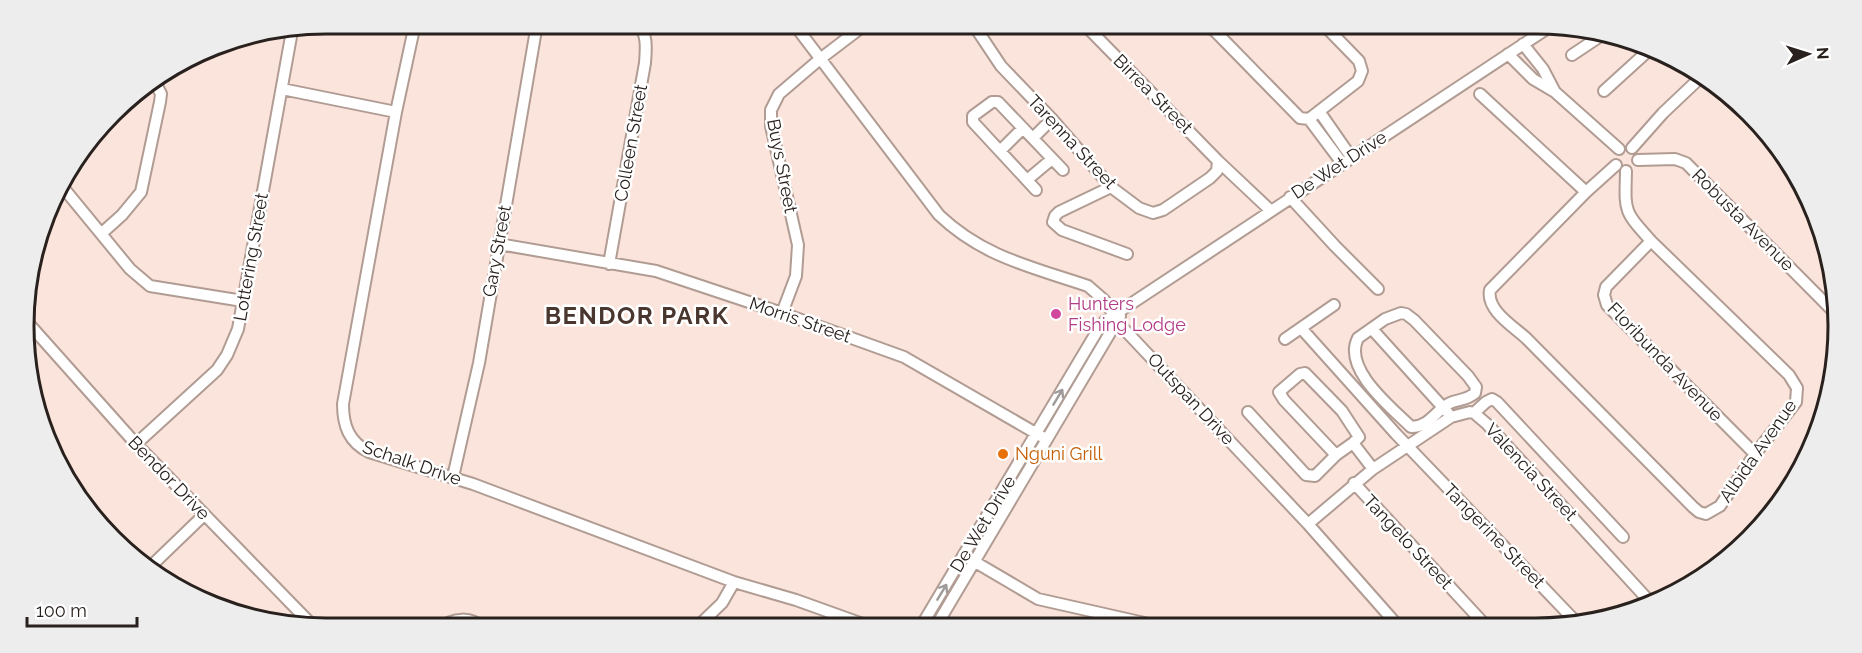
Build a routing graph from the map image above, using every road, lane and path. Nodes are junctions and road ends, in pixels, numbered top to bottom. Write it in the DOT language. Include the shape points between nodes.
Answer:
graph roads {
  1 [pos="413,35"];
  2 [pos="535,35"];
  3 [pos="644,35"];
  4 [pos="802,35"];
  5 [pos="852,35"];
  6 [pos="980,35"];
  7 [pos="1095,35"];
  8 [pos="1219,35"];
  9 [pos="1334,35"];
  10 [pos="1537,35"];
  11 [pos="291,37"];
  12 [pos="1594,40"];
  13 [pos="1523,44"];
  14 [pos="1508,54"];
  15 [pos="1572,55"];
  16 [pos="1643,55"];
  17 [pos="820,59"];
  18 [pos="1695,82"];
  19 [pos="158,88"];
  20 [pos="282,89"];
  21 [pos="1604,91"];
  22 [pos="1555,92"];
  23 [pos="1480,94"];
  24 [pos="1319,111"];
  25 [pos="396,112"];
  26 [pos="1052,119"];
  27 [pos="1309,119"];
  28 [pos="1023,128"];
  29 [pos="1033,138"];
  30 [pos="1632,148"];
  31 [pos="1619,149"];
  32 [pos="1000,151"];
  33 [pos="1052,159"];
  34 [pos="1346,160"];
  35 [pos="1638,160"];
  36 [pos="1218,164"];
  37 [pos="1621,168"];
  38 [pos="1063,170"];
  39 [pos="1027,180"];
  40 [pos="1111,187"];
  41 [pos="1036,190"];
  42 [pos="67,192"];
  43 [pos="1586,192"];
  44 [pos="1290,197"];
  45 [pos="1270,210"];
  46 [pos="102,233"];
  47 [pos="1651,241"];
  48 [pos="499,244"];
  49 [pos="1127,254"];
  50 [pos="609,264"];
  51 [pos="1378,289"];
  52 [pos="243,301"];
  53 [pos="1334,305"];
  54 [pos="1827,305"];
  55 [pos="782,313"];
  56 [pos="1115,317"];
  57 [pos="1301,328"];
  58 [pos="1372,329"];
  59 [pos="34,330"];
  60 [pos="1285,339"];
  61 [pos="1444,407"];
  62 [pos="1248,412"];
  63 [pos="1474,413"];
  64 [pos="1451,417"];
  65 [pos="1042,436"];
  66 [pos="1353,443"];
  67 [pos="136,444"];
  68 [pos="1408,446"];
  69 [pos="1755,454"];
  70 [pos="1336,455"];
  71 [pos="1373,469"];
  72 [pos="453,477"];
  73 [pos="1354,483"];
  74 [pos="204,515"];
  75 [pos="1308,524"];
  76 [pos="1623,537"];
  77 [pos="964,556"];
  78 [pos="155,562"];
  79 [pos="975,562"];
  80 [pos="734,582"];
  81 [pos="1645,597"];
  82 [pos="1571,616"];
  83 [pos="305,618"];
  84 [pos="706,618"];
  85 [pos="846,618"];
  86 [pos="926,618"];
  87 [pos="940,618"];
  88 [pos="1122,618"];
  89 [pos="1392,618"];
  90 [pos="1479,618"];
  1 -- 25 [label="street, Schalk Drive"];
  2 -- 48 [label="street, Gary Street"];
  3 -- 50 [label="street, Colleen Street" via="645,63"];
  4 -- 17 [label="street, Outspan Drive"];
  5 -- 17 [label="street, Buys Street"];
  6 -- 26 [label="street, Tarenna Street" via="1001,66"];
  7 -- 36 [label="street, Birrea Street"];
  8 -- 27 [label="street" via="1300,118"];
  9 -- 24 [label="street" via="1359,61 1362,71 1358,81"];
  10 -- 13 [label="street, De Wet Drive"];
  11 -- 20 [label="street, Lottering Street"];
  12 -- 15 [label="street"];
  13 -- 14 [label="street, De Wet Drive"];
  13 -- 22 [label="street"];
  14 -- 22 [label="street" via="1533,79"];
  14 -- 34 [label="street, De Wet Drive"];
  16 -- 21 [label="street"];
  17 -- 55 [label="street, Buys Street" via="779,94 771,110 771,126 798,245 796,276"];
  17 -- 56 [label="street, Outspan Drive" via="949,224 994,254 1088,286"];
  18 -- 30 [label="street"];
  19 -- 46 [label="street" via="160,102 141,192"];
  20 -- 25 [label="street"];
  20 -- 52 [label="street, Lottering Street"];
  22 -- 31 [label="street"];
  23 -- 43 [label="street"];
  24 -- 27 [label="street"];
  24 -- 34 [label="street"];
  25 -- 72 [label="street, Schalk Drive" via="343,420 358,447"];
  26 -- 29 [label="street"];
  26 -- 40 [label="street, Tarenna Street"];
  27 -- 34 [label="street"];
  28 -- 29 [label="street"];
  28 -- 32 [label="street"];
  28 -- 32 [label="street" via="995,100 973,116 973,123"];
  29 -- 33 [label="street"];
  30 -- 31 [label="street"];
  30 -- 35 [label="street"];
  31 -- 37 [label="street" via="1615,156"];
  32 -- 39 [label="street"];
  33 -- 38 [label="street"];
  33 -- 39 [label="street"];
  34 -- 44 [label="street, De Wet Drive"];
  35 -- 37 [label="street" via="1636,166"];
  35 -- 54 [label="street, Robusta Avenue" via="1675,159 1686,163"];
  36 -- 40 [label="street, Tarenna Street" via="1210,178 1153,213 1139,208"];
  36 -- 45 [label="street, Birrea Street"];
  37 -- 43 [label="street"];
  37 -- 47 [label="street, Albida Avenue" via="1628,214"];
  39 -- 41 [label="street"];
  40 -- 49 [label="street" via="1059,212 1053,222 1062,230"];
  42 -- 46 [label="street"];
  43 -- 69 [label="street, Albida Avenue" via="1490,290 1490,301 1699,512 1706,514 1720,506"];
  44 -- 45 [label="street, De Wet Drive"];
  44 -- 51 [label="street"];
  45 -- 56 [label="street, De Wet Drive"];
  46 -- 52 [label="street" via="130,269 150,286"];
  47 -- 69 [label="street, Albida Avenue" via="1796,383 1796,402"];
  47 -- 69 [label="street, Floribunda Avenue" via="1606,287 1606,304"];
  48 -- 50 [label="street, Morris Street"];
  48 -- 72 [label="street, Gary Street" via="479,363"];
  50 -- 55 [label="street, Morris Street" via="656,271"];
  52 -- 67 [label="street, Lottering Street" via="238,329 222,364"];
  53 -- 57 [label="street"];
  55 -- 65 [label="street, Morris Street" via="904,357"];
  56 -- 65 [label="street, De Wet Drive" via="1099,328"];
  56 -- 75 [label="street, Outspan Drive"];
  57 -- 60 [label="street"];
  57 -- 68 [label="street, Tangerine Street"];
  58 -- 61 [label="street"];
  58 -- 61 [label="street" via="1355,343 1356,362 1368,383 1411,427 1424,424"];
  58 -- 61 [label="street" via="1396,314 1406,314 1468,376 1475,384 1475,393"];
  59 -- 67 [label="street, Bendor Drive"];
  61 -- 64 [label="street"];
  62 -- 70 [label="street" via="1306,475 1315,476"];
  63 -- 64 [label="street, Valencia Street"];
  63 -- 76 [label="street" via="1489,400 1497,402"];
  63 -- 81 [label="street, Valencia Street"];
  64 -- 68 [label="street, Valencia Street"];
  65 -- 77 [label="street, De Wet Drive"];
  65 -- 79 [label="street, De Wet Drive"];
  66 -- 70 [label="street"];
  66 -- 70 [label="street" via="1359,436 1342,411 1309,376 1300,374 1279,390 1280,395"];
  66 -- 71 [label="street"];
  67 -- 74 [label="street, Bendor Drive"];
  68 -- 71 [label="street, Valencia Street"];
  68 -- 82 [label="street, Tangerine Street"];
  71 -- 73 [label="street, Valencia Street"];
  72 -- 80 [label="street, Schalk Drive"];
  73 -- 75 [label="street, Valencia Street"];
  73 -- 90 [label="street, Tangelo Street"];
  74 -- 78 [label="street"];
  74 -- 83 [label="street, Bendor Drive"];
  75 -- 89 [label="street, Outspan Drive"];
  77 -- 79 [label="street"];
  86 -- 77 [label="street, De Wet Drive, one-way"];
  79 -- 87 [label="street, De Wet Drive"];
  79 -- 88 [label="street" via="1038,599"];
  80 -- 84 [label="street" via="722,603"];
  80 -- 85 [label="street, Schalk Drive"];
}
